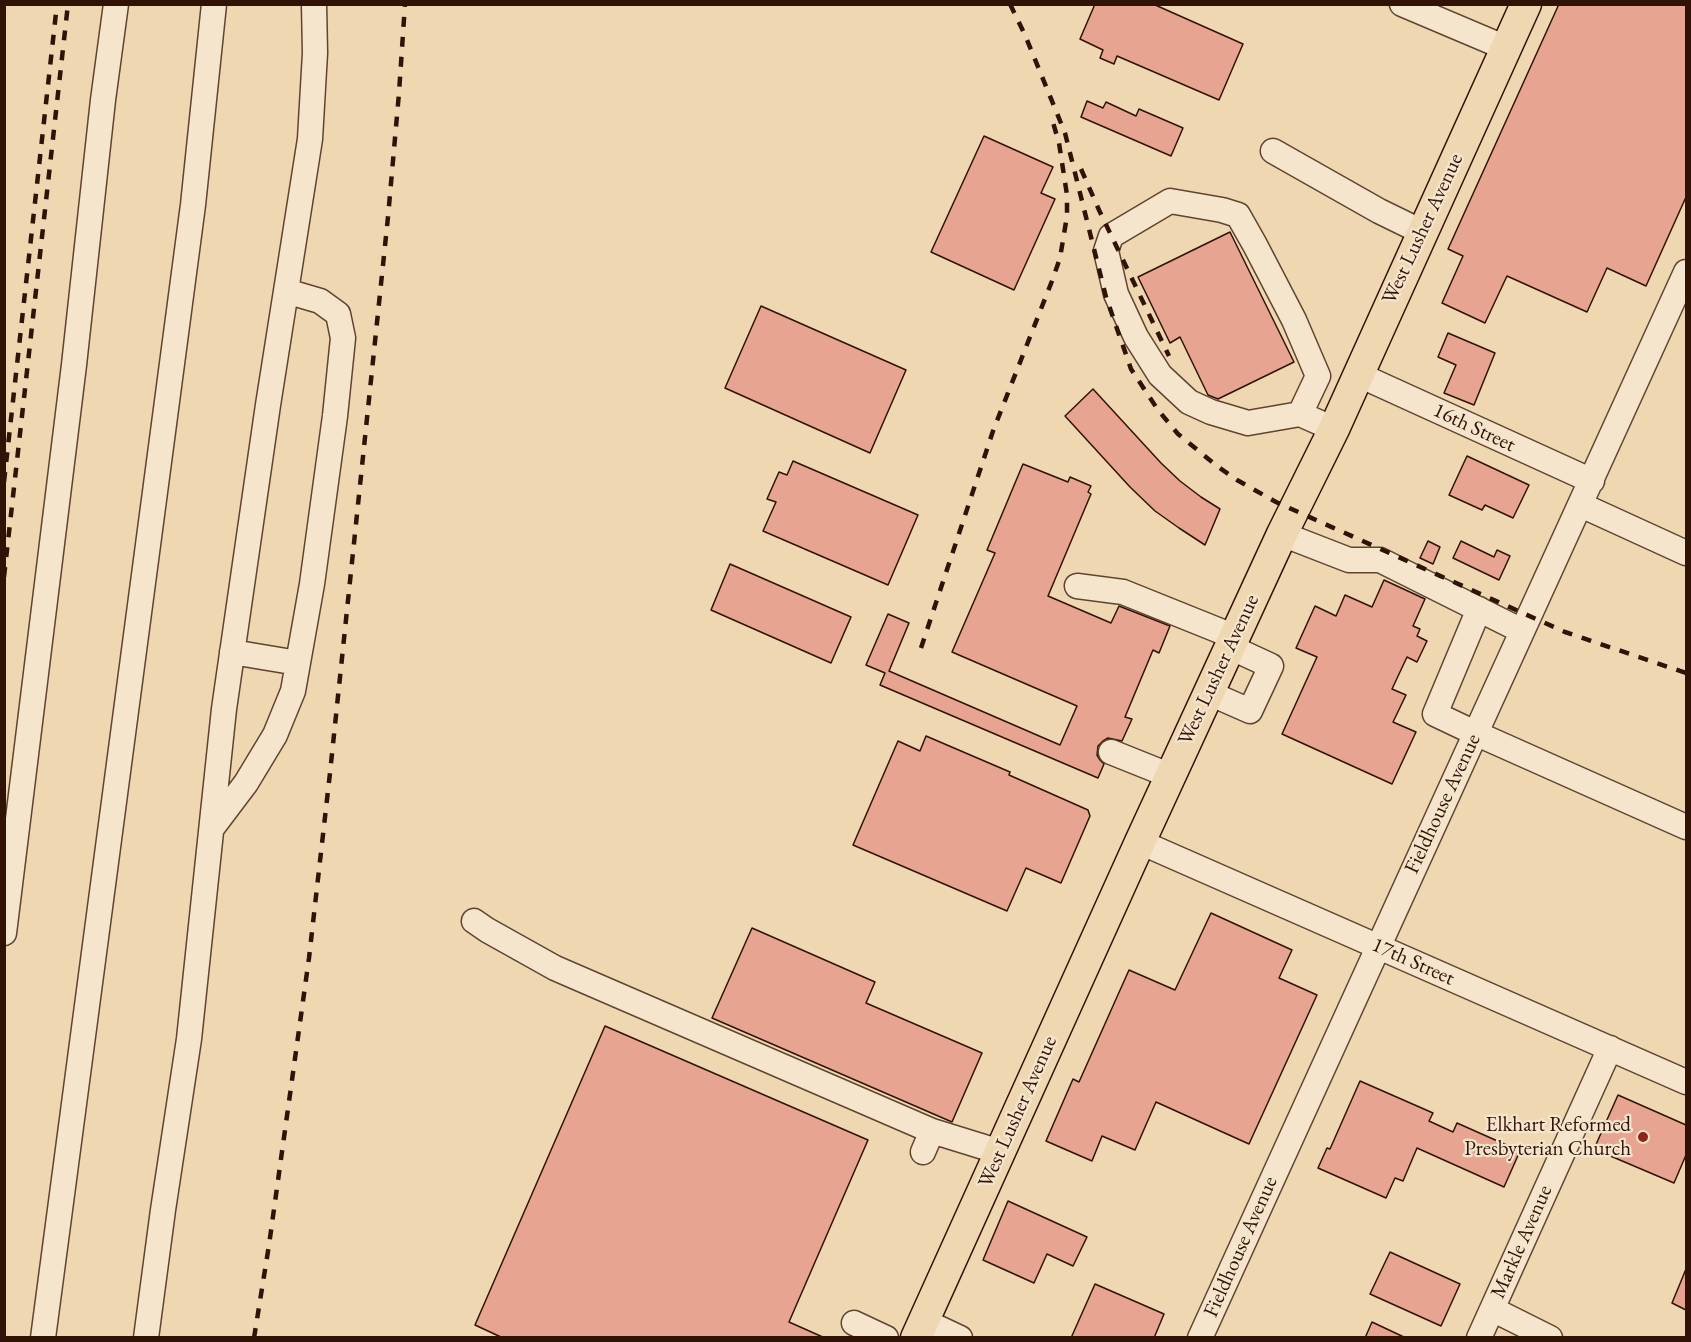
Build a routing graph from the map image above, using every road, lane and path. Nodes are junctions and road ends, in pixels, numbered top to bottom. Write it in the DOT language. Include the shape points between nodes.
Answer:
graph roads {
  1 [pos="116,4"];
  2 [pos="214,4"];
  3 [pos="314,4"];
  4 [pos="1402,4"];
  5 [pos="1526,4"];
  6 [pos="1506,48"];
  7 [pos="1273,151"];
  8 [pos="1422,232"];
  9 [pos="1686,272"];
  10 [pos="286,291"];
  11 [pos="1678,311"];
  12 [pos="1357,374"];
  13 [pos="1300,414"];
  14 [pos="1334,429"];
  15 [pos="1592,481"];
  16 [pos="1581,505"];
  17 [pos="1282,534"];
  18 [pos="1686,553"];
  19 [pos="1077,586"];
  20 [pos="1479,609"];
  21 [pos="1522,631"];
  22 [pos="1232,642"];
  23 [pos="232,652"];
  24 [pos="298,663"];
  25 [pos="1209,693"];
  26 [pos="1475,733"];
  27 [pos="1111,752"];
  28 [pos="1171,776"];
  29 [pos="1686,827"];
  30 [pos="212,828"];
  31 [pos="1140,842"];
  32 [pos="474,921"];
  33 [pos="4,933"];
  34 [pos="1378,946"];
  35 [pos="1610,1048"];
  36 [pos="1686,1082"];
  37 [pos="1000,1152"];
  38 [pos="1492,1309"];
  39 [pos="854,1323"];
  40 [pos="920,1329"];
  41 [pos="43,1338"];
  42 [pos="146,1338"];
  43 [pos="886,1338"];
  44 [pos="960,1338"];
  45 [pos="1200,1338"];
  46 [pos="1479,1338"];
  47 [pos="1550,1338"];
  1 -- 33 [label="street"];
  2 -- 41 [label="street" via="193,205"];
  3 -- 10 [label="street" via="310,139"];
  4 -- 6 [label="street"];
  5 -- 6 [label="main road, West Lusher Avenue"];
  6 -- 8 [label="main road, West Lusher Avenue"];
  7 -- 8 [label="street"];
  8 -- 12 [label="main road, West Lusher Avenue"];
  9 -- 11 [label="street, Fieldhouse Avenue"];
  10 -- 23 [label="street"];
  10 -- 24 [label="street" via="320,301 338,314 343,338 312,584"];
  11 -- 15 [label="street, Fieldhouse Avenue"];
  12 -- 14 [label="main road, West Lusher Avenue"];
  12 -- 15 [label="street, 16th Street"];
  13 -- 13 [label="street" via="1318,376 1238,215 1170,201 1112,236 1106,250 1116,294 1128,320 1161,375 1189,402 1248,423"];
  13 -- 14 [label="street"];
  14 -- 17 [label="main road, West Lusher Avenue"];
  15 -- 16 [label="street, Fieldhouse Avenue"];
  16 -- 18 [label="street"];
  16 -- 21 [label="street, Fieldhouse Avenue"];
  17 -- 20 [label="street" via="1349,560 1380,560"];
  17 -- 22 [label="main road, West Lusher Avenue"];
  19 -- 22 [label="street" via="1123,592"];
  20 -- 21 [label="street"];
  20 -- 26 [label="street" via="1435,714"];
  21 -- 26 [label="street, Fieldhouse Avenue"];
  22 -- 25 [label="main road, West Lusher Avenue"];
  22 -- 25 [label="street" via="1271,666 1250,711"];
  23 -- 24 [label="street"];
  23 -- 30 [label="street"];
  24 -- 30 [label="street" via="275,735"];
  25 -- 28 [label="main road, West Lusher Avenue"];
  26 -- 29 [label="street"];
  26 -- 34 [label="street, Fieldhouse Avenue"];
  27 -- 28 [label="street"];
  28 -- 31 [label="main road, West Lusher Avenue"];
  30 -- 42 [label="street" via="189,1039"];
  31 -- 34 [label="street, 17th Street"];
  31 -- 37 [label="main road, West Lusher Avenue"];
  32 -- 37 [label="street" via="555,968 928,1142"];
  34 -- 35 [label="street, 17th Street"];
  34 -- 45 [label="street, Fieldhouse Avenue"];
  35 -- 36 [label="street, 17th Street"];
  35 -- 38 [label="street, Markle Avenue"];
  37 -- 40 [label="main road, West Lusher Avenue"];
  38 -- 46 [label="street, Markle Avenue"];
  38 -- 47 [label="street"];
  39 -- 43 [label="street"];
  40 -- 44 [label="street"];
}
